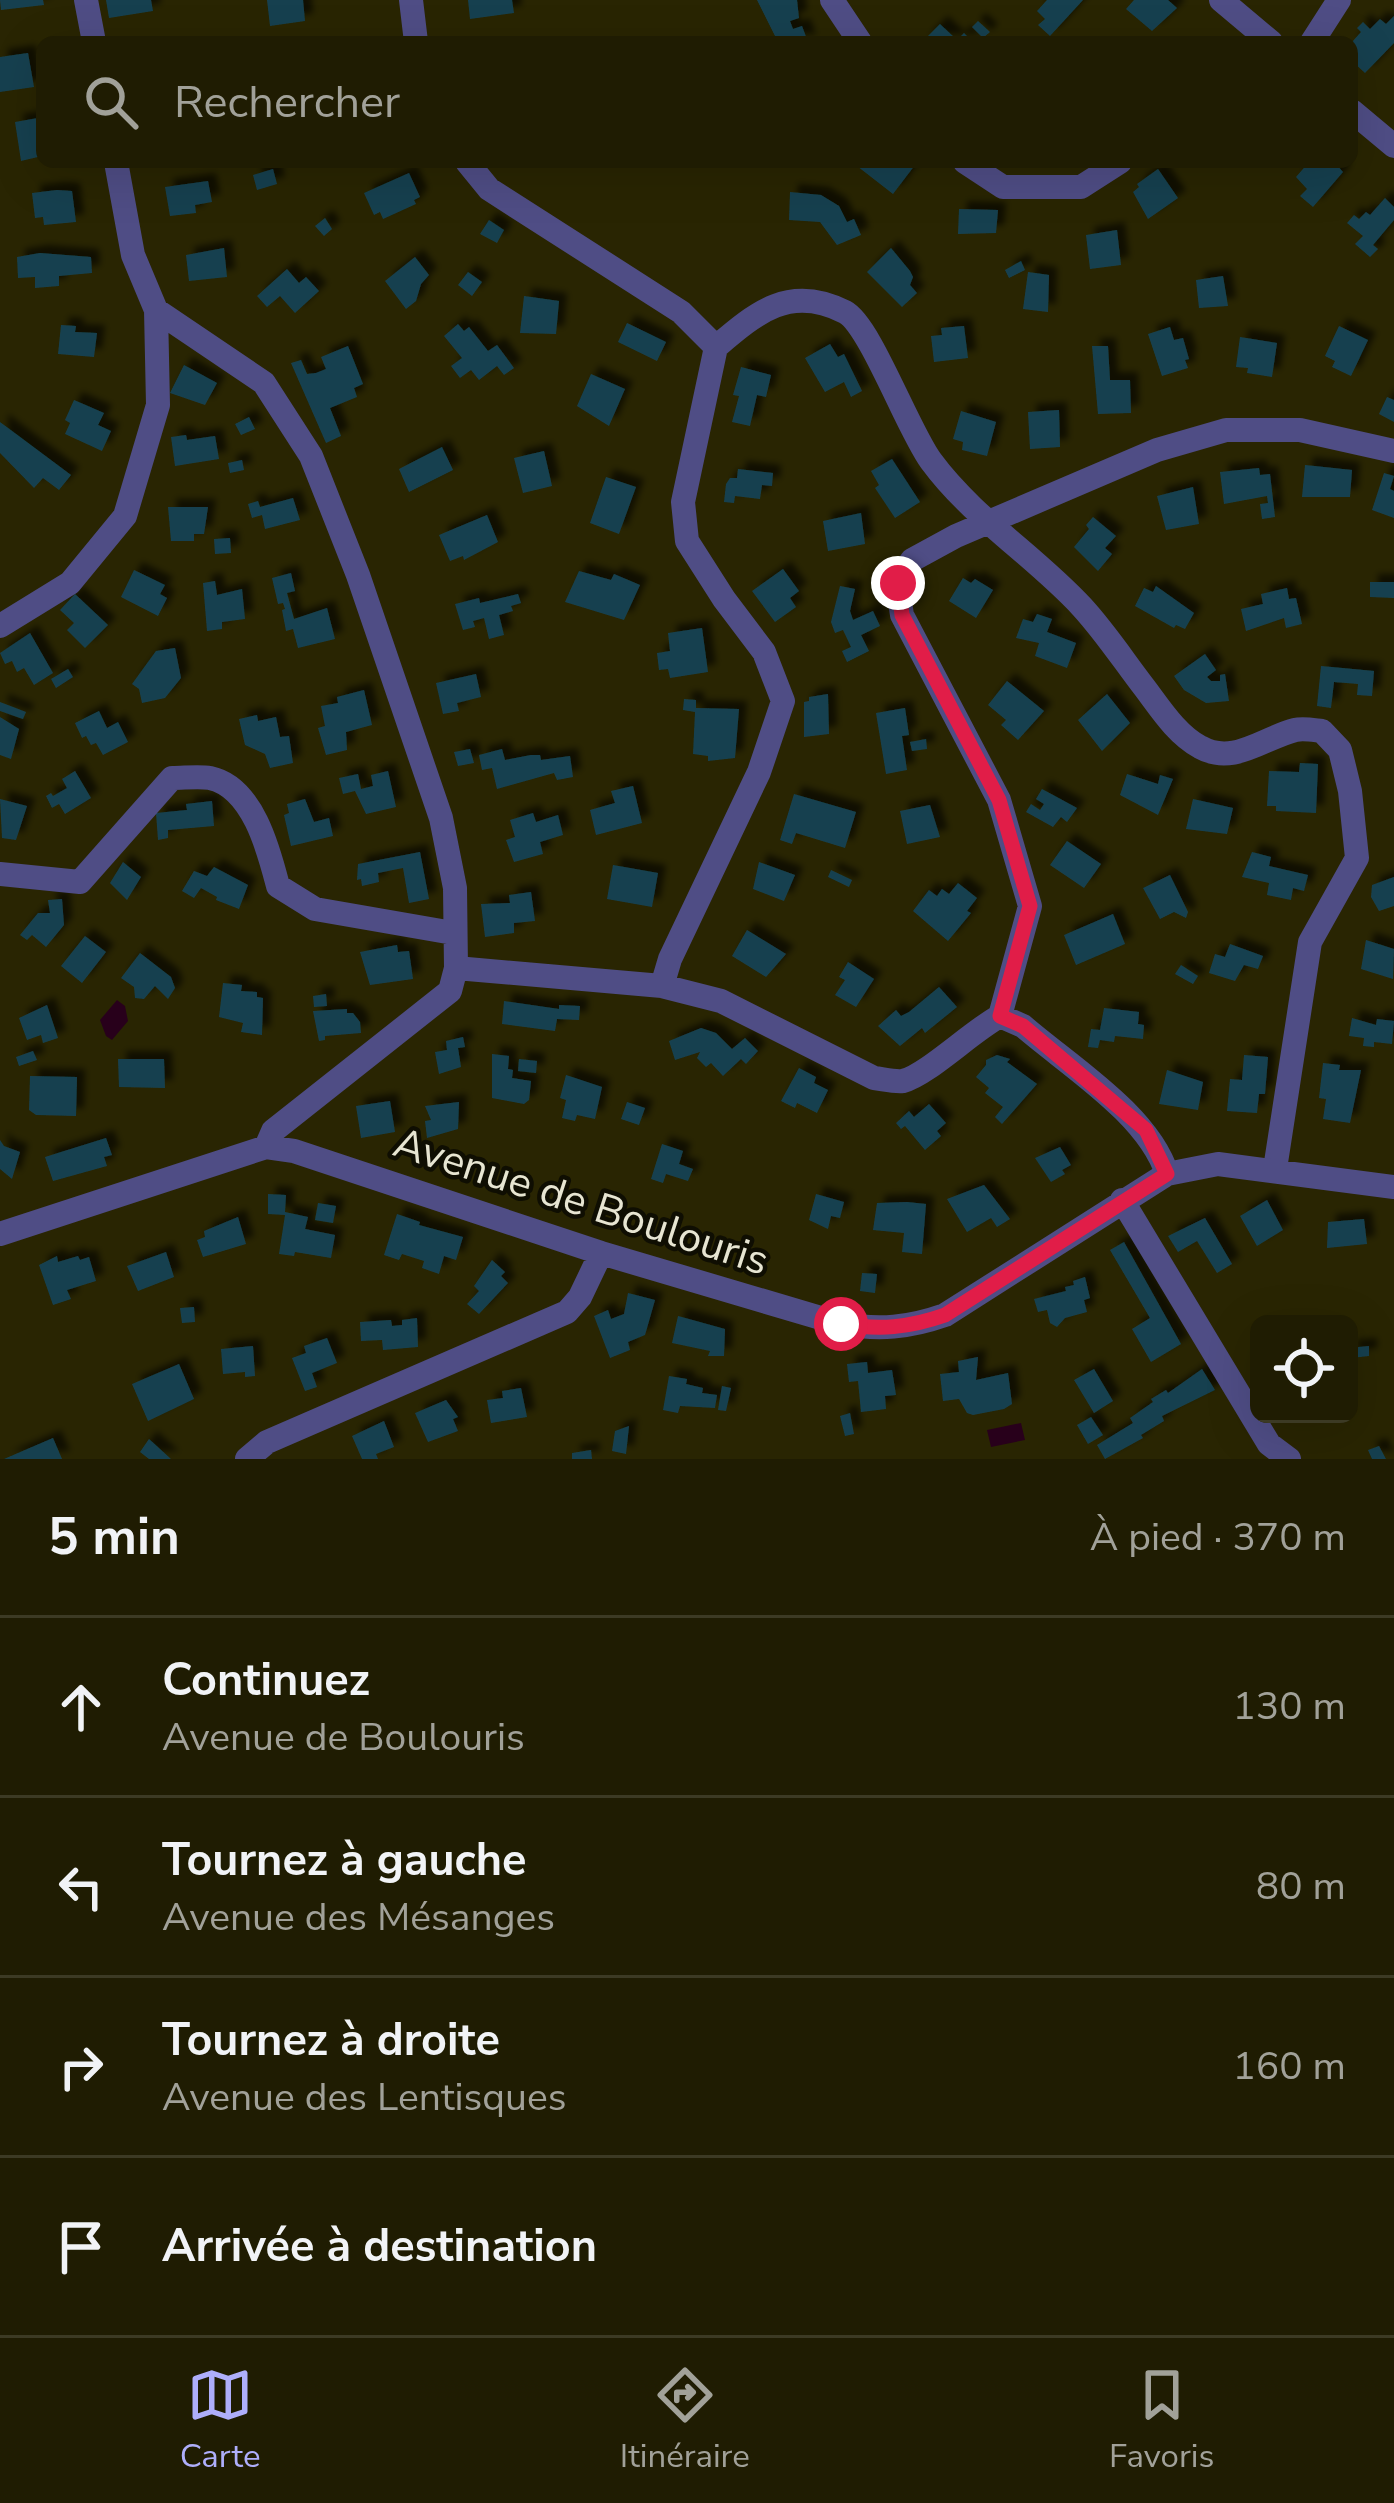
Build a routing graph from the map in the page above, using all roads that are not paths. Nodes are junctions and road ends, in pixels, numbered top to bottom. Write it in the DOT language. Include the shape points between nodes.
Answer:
graph roads {
  1 [pos="86,0"];
  2 [pos="411,0"];
  3 [pos="832,0"];
  4 [pos="1222,0"];
  5 [pos="1339,0"];
  6 [pos="93,36"];
  7 [pos="415,36"];
  8 [pos="856,36"];
  9 [pos="1254,36"];
  10 [pos="1316,36"];
  11 [pos="1358,116"];
  12 [pos="1394,146"];
  13 [pos="117,168"];
  14 [pos="472,168"];
  15 [pos="973,168"];
  16 [pos="1111,168"];
  17 [pos="156,310"];
  18 [pos="716,347"];
  19 [pos="1394,451"];
  20 [pos="989,523"];
  21 [pos="0,626"];
  22 [pos="0,874"];
  23 [pos="453,933"];
  24 [pos="456,968"];
  25 [pos="662,986"];
  26 [pos="1000,1016"];
  27 [pos="266,1148"];
  28 [pos="1275,1168"];
  29 [pos="1167,1174"];
  30 [pos="1394,1187"];
  31 [pos="1122,1200"];
  32 [pos="0,1234"];
  33 [pos="601,1252"];
  34 [pos="247,1459"];
  35 [pos="1289,1459"];
  1 -- 6 [label="street"];
  2 -- 7 [label="street"];
  3 -- 8 [label="street"];
  4 -- 9 [label="street"];
  5 -- 10 [label="street"];
  11 -- 12 [label="street"];
  13 -- 17 [label="street" via="134,255"];
  14 -- 18 [label="street" via="488,189 681,312"];
  15 -- 16 [label="street" via="1004,188 1081,188"];
  17 -- 21 [label="street" via="158,405 125,515 70,583"];
  17 -- 23 [label="street" via="264,383 311,456 441,818 455,888"];
  18 -- 20 [label="street" via="762,308 809,299 850,314 884,367 908,427"];
  18 -- 25 [label="street" via="683,502 687,541 764,652 783,701"];
  19 -- 20 [label="street" via="1300,430 1226,430 1156,451"];
  20 -- 26 [label="street" via="912,560 898,583 902,615 999,800 1030,906"];
  20 -- 28 [label="street" via="1082,607 1200,748 1222,755 1298,729 1322,731 1340,750 1357,858 1310,942"];
  22 -- 23 [label="street" via="80,882 172,778 213,778 240,796 266,841 278,886 315,909"];
  23 -- 24 [label="street"];
  24 -- 25 [label="street"];
  24 -- 27 [label="street" via="450,991 272,1131"];
  25 -- 26 [label="street" via="722,1001 874,1078 900,1082"];
  26 -- 29 [label="street" via="1023,1026 1146,1130"];
  27 -- 32 [label="street"];
  27 -- 33 [label="street, Avenue de Boulouris"];
  28 -- 29 [label="street, Avenue de Boulouris" via="1218,1164"];
  28 -- 30 [label="street, Avenue de Boulouris"];
  29 -- 31 [label="street, Avenue de Boulouris"];
  31 -- 33 [label="street, Avenue de Boulouris" via="945,1315 909,1328 841,1324"];
  31 -- 35 [label="street" via="1269,1444"];
  33 -- 34 [label="street" via="567,1312 267,1442"];
}
